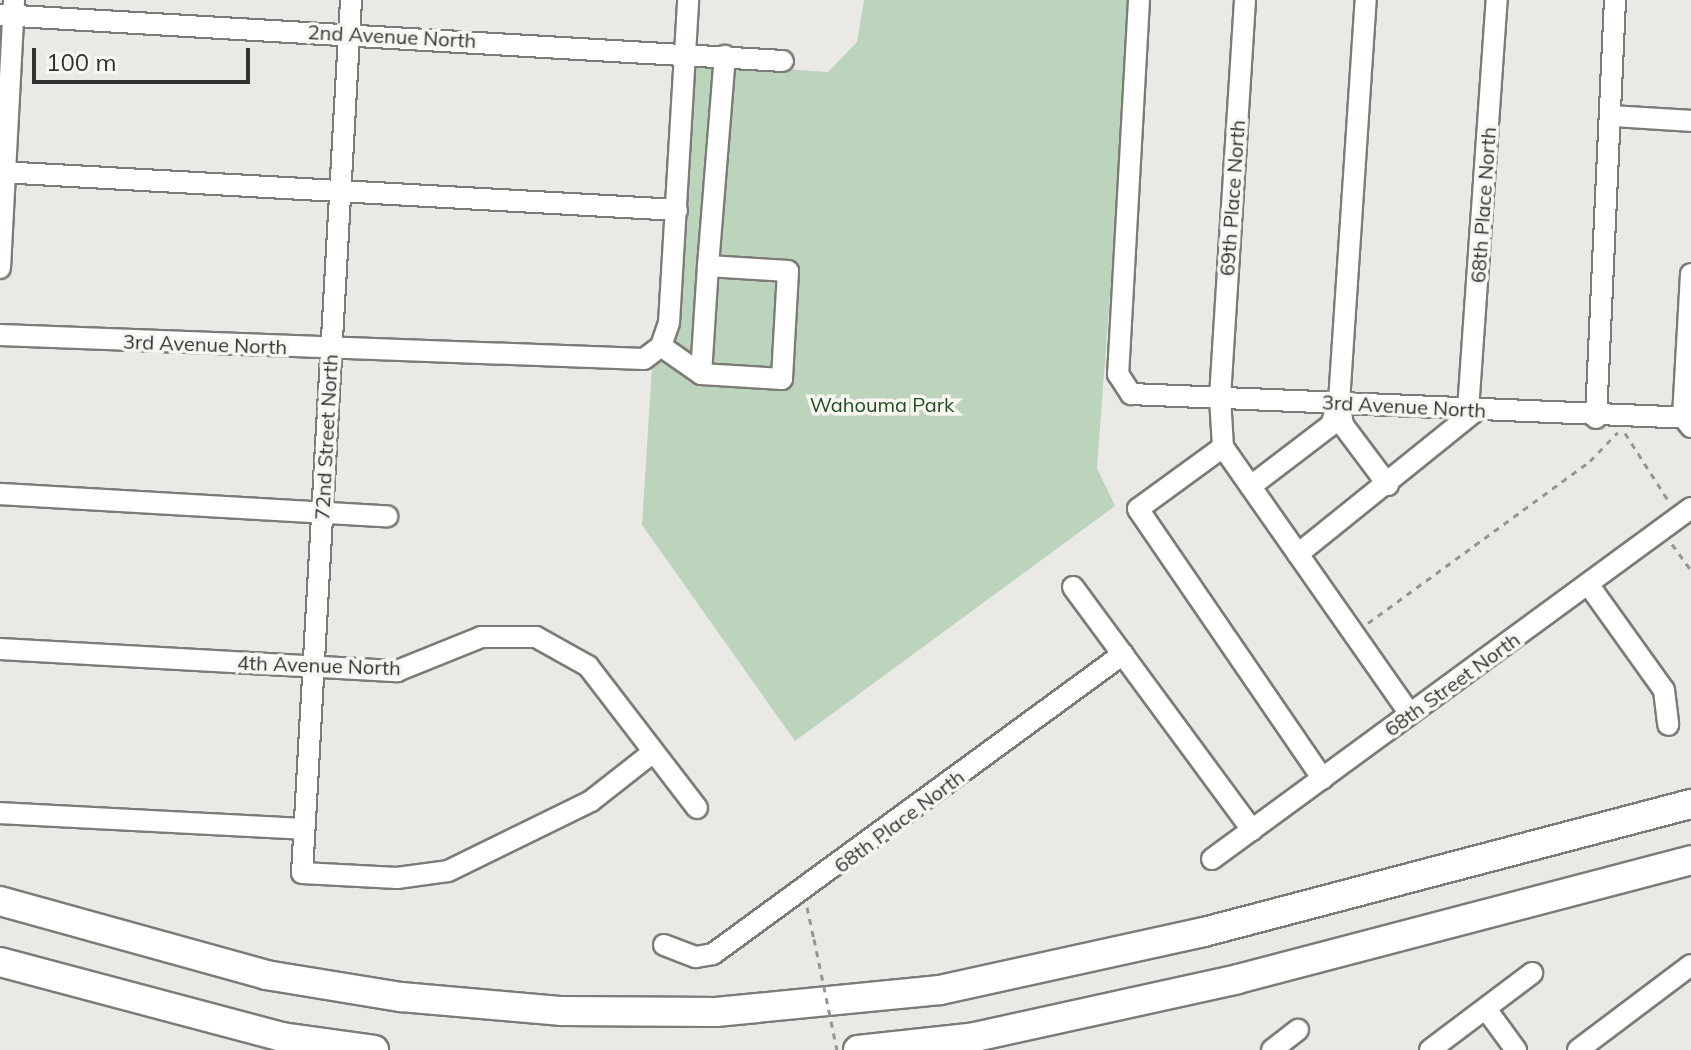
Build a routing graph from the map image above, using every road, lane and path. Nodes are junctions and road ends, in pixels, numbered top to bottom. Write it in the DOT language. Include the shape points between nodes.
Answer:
graph roads {
  1 [pos="351,0"];
  2 [pos="688,0"];
  3 [pos="1139,0"];
  4 [pos="1245,0"];
  5 [pos="1366,0"];
  6 [pos="1497,0"];
  7 [pos="1615,0"];
  8 [pos="9,10"];
  9 [pos="349,34"];
  10 [pos="684,53"];
  11 [pos="725,56"];
  12 [pos="783,61"];
  13 [pos="1612,116"];
  14 [pos="1691,121"];
  15 [pos="681,154"];
  16 [pos="716,162"];
  17 [pos="2,172"];
  18 [pos="340,191"];
  19 [pos="677,210"];
  20 [pos="708,266"];
  21 [pos="0,268"];
  22 [pos="1691,274"];
  23 [pos="0,335"];
  24 [pos="331,349"];
  25 [pos="654,351"];
  26 [pos="701,374"];
  27 [pos="1220,397"];
  28 [pos="1339,402"];
  29 [pos="1473,410"];
  30 [pos="1624,417"];
  31 [pos="1596,418"];
  32 [pos="1688,421"];
  33 [pos="1223,447"];
  34 [pos="1388,485"];
  35 [pos="1251,486"];
  36 [pos="0,494"];
  37 [pos="322,512"];
  38 [pos="1685,512"];
  39 [pos="387,516"];
  40 [pos="1663,530"];
  41 [pos="1298,554"];
  42 [pos="1691,570"];
  43 [pos="1588,584"];
  44 [pos="1073,587"];
  45 [pos="1354,633"];
  46 [pos="0,649"];
  47 [pos="1123,654"];
  48 [pos="314,668"];
  49 [pos="1410,714"];
  50 [pos="1668,725"];
  51 [pos="651,754"];
  52 [pos="1323,779"];
  53 [pos="1691,804"];
  54 [pos="697,808"];
  55 [pos="0,813"];
  56 [pos="303,829"];
  57 [pos="1252,830"];
  58 [pos="1212,859"];
  59 [pos="1691,860"];
  60 [pos="804,891"];
  61 [pos="0,901"];
  62 [pos="664,945"];
  63 [pos="0,962"];
  64 [pos="1691,965"];
  65 [pos="1532,973"];
  66 [pos="1486,1009"];
  67 [pos="1298,1030"];
  68 [pos="374,1050"];
  69 [pos="837,1050"];
  70 [pos="858,1050"];
  71 [pos="1272,1050"];
  72 [pos="1430,1050"];
  73 [pos="1516,1050"];
  74 [pos="1578,1050"];
  1 -- 9 [label="street, 72nd Street North"];
  2 -- 10 [label="street"];
  3 -- 27 [label="street, 3rd Avenue North" via="1121,383 1131,394"];
  4 -- 27 [label="street, 69th Place North"];
  5 -- 28 [label="street"];
  6 -- 29 [label="street, 68th Place North"];
  7 -- 13 [label="street"];
  8 -- 9 [label="street, 2nd Avenue North"];
  8 -- 17 [label="street"];
  9 -- 10 [label="street, 2nd Avenue North"];
  9 -- 18 [label="street, 72nd Street North"];
  10 -- 11 [label="street, 2nd Avenue North"];
  10 -- 15 [label="street"];
  11 -- 12 [label="street, 2nd Avenue North"];
  11 -- 16 [label="street"];
  13 -- 14 [label="street"];
  13 -- 31 [label="street"];
  15 -- 16 [label="street"];
  15 -- 19 [label="street"];
  16 -- 20 [label="street"];
  17 -- 18 [label="street"];
  17 -- 21 [label="street"];
  18 -- 19 [label="street"];
  18 -- 24 [label="street, 72nd Street North"];
  19 -- 25 [label="street" via="669,323"];
  20 -- 26 [label="street"];
  20 -- 26 [label="street" via="788,271 782,379"];
  22 -- 32 [label="street"];
  23 -- 24 [label="street, 3rd Avenue North"];
  24 -- 25 [label="street, 3rd Avenue North" via="620,361"];
  24 -- 37 [label="street, 72nd Street North"];
  25 -- 26 [label="street"];
  27 -- 28 [label="street, 3rd Avenue North"];
  27 -- 33 [label="street, 69th Place North"];
  28 -- 29 [label="street, 3rd Avenue North"];
  28 -- 34 [label="street" via="1343,425"];
  28 -- 35 [label="street" via="1331,425"];
  29 -- 31 [label="street, 3rd Avenue North"];
  29 -- 34 [label="street"];
  30 -- 31 [label="street, 3rd Avenue North"];
  30 -- 32 [label="street, 3rd Avenue North"];
  30 -- 38 [label="path" via="1625,441"];
  30 -- 45 [label="path" via="1615,440 1590,461"];
  33 -- 35 [label="street"];
  33 -- 52 [label="street" via="1138,509"];
  34 -- 41 [label="street"];
  35 -- 41 [label="street"];
  36 -- 37 [label="street"];
  37 -- 39 [label="street"];
  37 -- 48 [label="street, 72nd Street North"];
  38 -- 40 [label="street, 68th Street North"];
  40 -- 42 [label="path"];
  40 -- 43 [label="street, 68th Street North"];
  41 -- 45 [label="street"];
  43 -- 49 [label="street, 68th Street North"];
  43 -- 50 [label="street" via="1664,690"];
  44 -- 47 [label="street"];
  45 -- 49 [label="street"];
  46 -- 48 [label="street, 4th Avenue North"];
  47 -- 57 [label="street"];
  47 -- 60 [label="street, 68th Place North"];
  48 -- 51 [label="street, 4th Avenue North" via="397,671 481,637 536,637 588,666"];
  48 -- 56 [label="street, 72nd Street North"];
  49 -- 52 [label="street, 68th Street North"];
  51 -- 54 [label="street, 4th Avenue North"];
  51 -- 56 [label="street, 72nd Street North" via="591,801 448,871 397,878 302,873"];
  52 -- 57 [label="street, 68th Street North"];
  53 -- 61 [label="highway" via="1204,932 954,987 716,1012 562,1011 401,997 238,968"];
  55 -- 56 [label="street"];
  57 -- 58 [label="street, 68th Street North"];
  59 -- 70 [label="highway" via="1238,979 975,1037"];
  60 -- 62 [label="street, 68th Place North" via="713,954 696,957"];
  60 -- 69 [label="path, bridge"];
  63 -- 68 [label="highway" via="269,1034"];
  64 -- 74 [label="street"];
  65 -- 66 [label="street"];
  66 -- 72 [label="street"];
  66 -- 73 [label="street"];
  67 -- 71 [label="street"];
}
